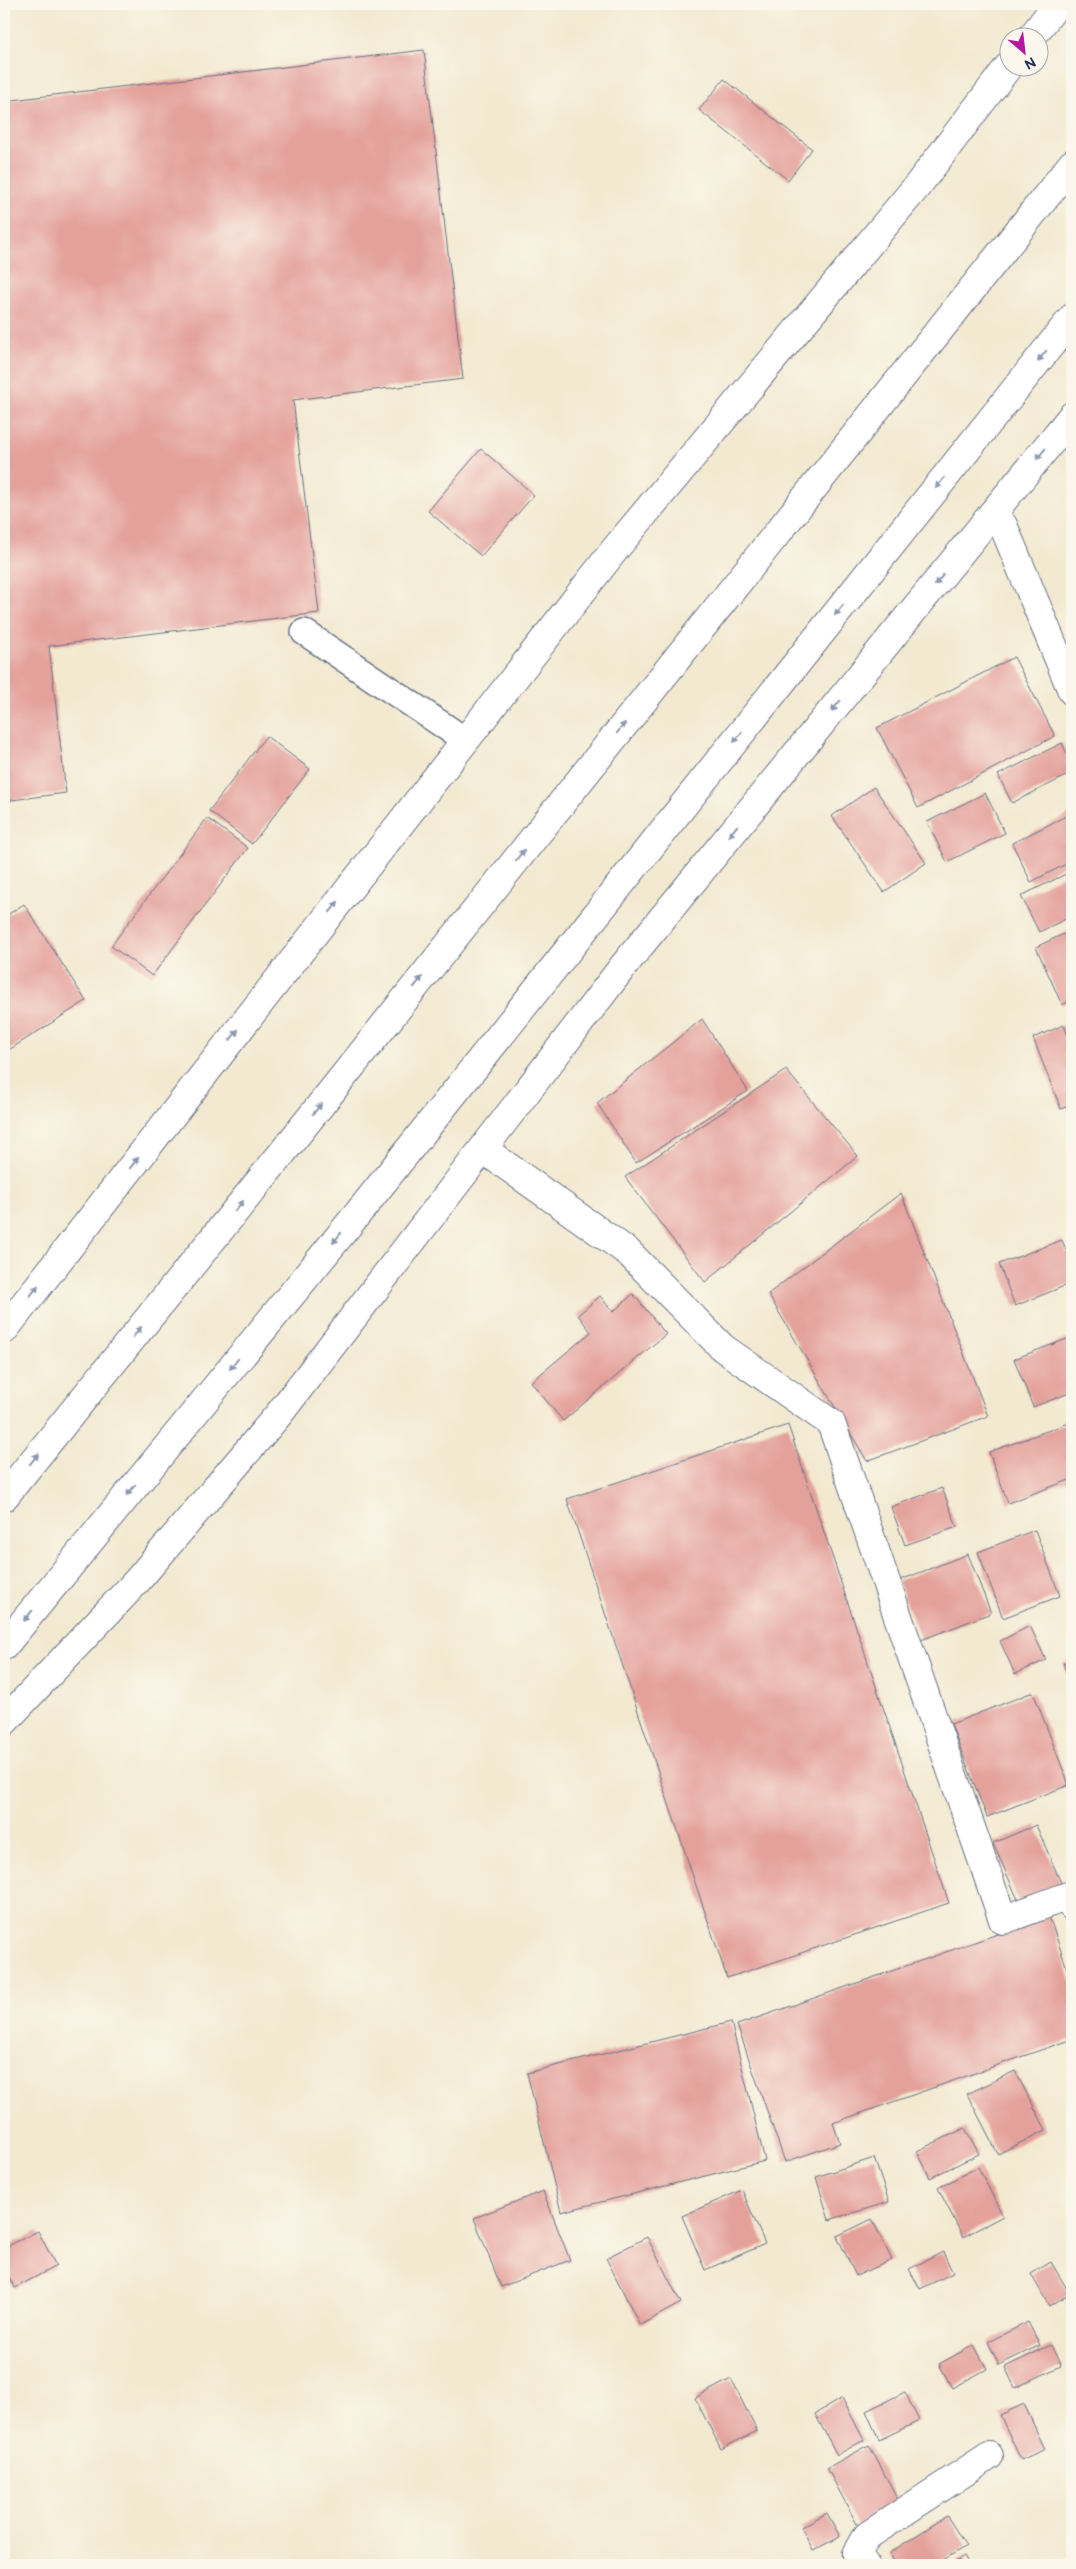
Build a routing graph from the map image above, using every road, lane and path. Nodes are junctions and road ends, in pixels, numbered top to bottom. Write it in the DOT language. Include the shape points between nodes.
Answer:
graph roads {
  1 [pos="1057,4"];
  2 [pos="1039,28"];
  3 [pos="1000,78"];
  4 [pos="1072,164"];
  5 [pos="1072,318"];
  6 [pos="1072,416"];
  7 [pos="992,514"];
  8 [pos="304,632"];
  9 [pos="1072,691"];
  10 [pos="465,740"];
  11 [pos="484,1150"];
  12 [pos="4,1330"];
  13 [pos="4,1496"];
  14 [pos="4,1646"];
  15 [pos="4,1722"];
  16 [pos="1072,1906"];
  17 [pos="989,2456"];
  18 [pos="865,2565"];
  1 -- 2 [label="main road"];
  3 -- 10 [label="main road" via="918,185 616,548"];
  13 -- 4 [label="main road, one-way"];
  5 -- 14 [label="main road, one-way" via="368,1201"];
  6 -- 7 [label="main road, one-way"];
  7 -- 9 [label="main road" via="1003,525"];
  7 -- 11 [label="main road, one-way" via="625,964"];
  8 -- 10 [label="lane"];
  12 -- 10 [label="main road, one-way"];
  11 -- 15 [label="main road" via="279,1414 137,1581"];
  11 -- 16 [label="main road" via="628,1252 723,1348 831,1423 1003,1920 1068,1896"];
  17 -- 18 [label="main road" via="867,2536 857,2554"];
}
